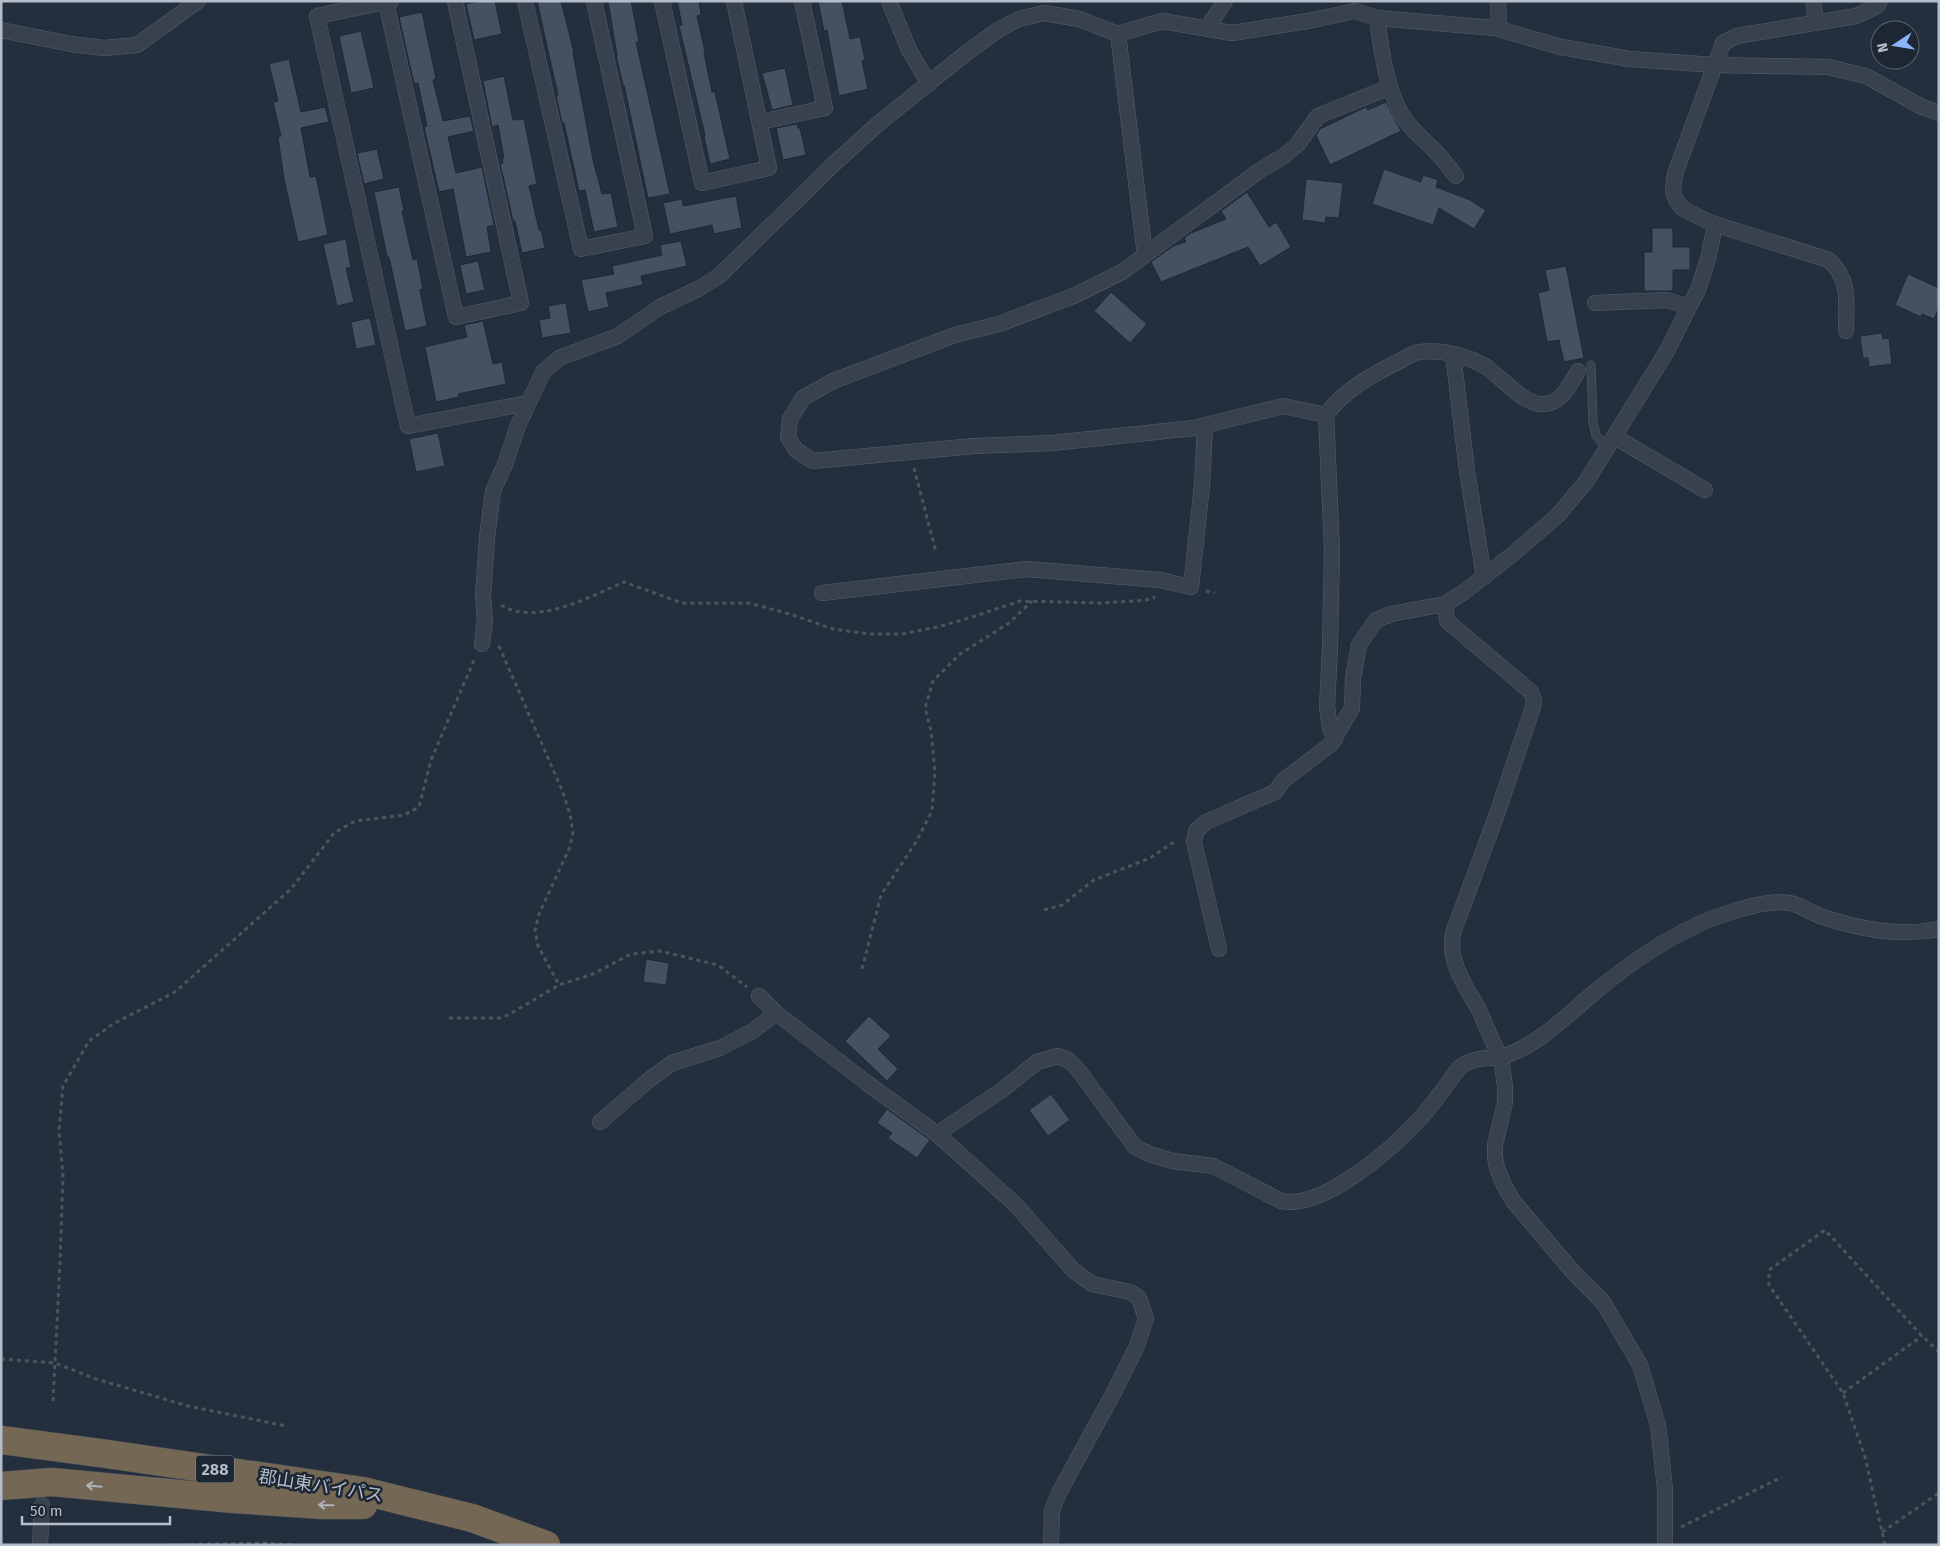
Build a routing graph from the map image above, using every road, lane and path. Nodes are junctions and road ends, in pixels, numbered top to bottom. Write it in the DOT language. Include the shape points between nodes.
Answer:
graph roads {
  1 [pos="198,1"];
  2 [pos="455,1"];
  3 [pos="525,1"];
  4 [pos="594,1"];
  5 [pos="662,1"];
  6 [pos="734,1"];
  7 [pos="802,1"];
  8 [pos="889,1"];
  9 [pos="1225,1"];
  10 [pos="1498,1"];
  11 [pos="1814,1"];
  12 [pos="1880,1"];
  13 [pos="388,2"];
  14 [pos="1352,6"];
  15 [pos="1377,18"];
  16 [pos="1815,22"];
  17 [pos="1207,28"];
  18 [pos="1,30"];
  19 [pos="1499,30"];
  20 [pos="1118,34"];
  21 [pos="1715,65"];
  22 [pos="929,84"];
  23 [pos="1390,87"];
  24 [pos="1939,113"];
  25 [pos="760,122"];
  26 [pos="1456,176"];
  27 [pos="1715,225"];
  28 [pos="1145,255"];
  29 [pos="1595,303"];
  30 [pos="1689,307"];
  31 [pos="1846,331"];
  32 [pos="1453,354"];
  33 [pos="1585,368"];
  34 [pos="528,403"];
  35 [pos="1326,415"];
  36 [pos="1204,426"];
  37 [pos="1611,443"];
  38 [pos="910,452"];
  39 [pos="1706,490"];
  40 [pos="936,552"];
  41 [pos="1484,577"];
  42 [pos="822,593"];
  43 [pos="1032,601"];
  44 [pos="1445,604"];
  45 [pos="485,620"];
  46 [pos="482,644"];
  47 [pos="1335,738"];
  48 [pos="1196,831"];
  49 [pos="1044,910"];
  50 [pos="1939,929"];
  51 [pos="1219,949"];
  52 [pos="862,969"];
  53 [pos="559,985"];
  54 [pos="759,996"];
  55 [pos="776,1013"];
  56 [pos="449,1018"];
  57 [pos="1501,1057"];
  58 [pos="600,1122"];
  59 [pos="937,1134"];
  60 [pos="1922,1336"];
  61 [pos="1939,1352"];
  62 [pos="1,1359"];
  63 [pos="55,1363"];
  64 [pos="1843,1393"];
  65 [pos="53,1401"];
  66 [pos="1,1421"];
  67 [pos="286,1426"];
  68 [pos="1,1440"];
  69 [pos="1782,1477"];
  70 [pos="1,1486"];
  71 [pos="363,1491"];
  72 [pos="1939,1493"];
  73 [pos="42,1506"];
  74 [pos="427,1506"];
  75 [pos="1882,1532"];
  76 [pos="1665,1540"];
  77 [pos="40,1545"];
  78 [pos="167,1545"];
  79 [pos="294,1545"];
  80 [pos="546,1545"];
  81 [pos="1051,1545"];
  82 [pos="1885,1545"];
  1 -- 18 [label="street" via="137,45 104,48"];
  2 -- 13 [label="street" via="521,303 456,317"];
  3 -- 4 [label="street" via="581,249 645,236"];
  5 -- 25 [label="street" via="702,183 769,168"];
  6 -- 25 [label="street"];
  7 -- 25 [label="street" via="825,108"];
  8 -- 22 [label="street"];
  9 -- 17 [label="street"];
  10 -- 19 [label="street"];
  11 -- 16 [label="street"];
  12 -- 16 [label="street" via="1877,6 1856,16"];
  13 -- 34 [label="street" via="317,16 408,426"];
  14 -- 15 [label="street"];
  14 -- 17 [label="street" via="1308,22 1232,33"];
  15 -- 19 [label="street"];
  15 -- 23 [label="street"];
  16 -- 21 [label="street" via="1737,36 1723,43"];
  17 -- 20 [label="street" via="1162,21"];
  19 -- 21 [label="street" via="1561,48 1630,59"];
  20 -- 22 [label="street" via="1079,19 1044,13 1019,20 992,35"];
  20 -- 28 [label="street"];
  21 -- 24 [label="street" via="1828,67 1866,76"];
  21 -- 27 [label="street" via="1674,174 1673,191 1682,208"];
  22 -- 34 [label="street" via="837,161 720,276 660,307 618,336 552,362 539,377"];
  23 -- 26 [label="street" via="1402,115"];
  23 -- 28 [label="street" via="1318,116 1298,144 1284,156"];
  27 -- 30 [label="street" via="1708,259"];
  27 -- 31 [label="street" via="1829,260 1838,268 1846,287"];
  28 -- 38 [label="street" via="1122,272 1076,295 1000,324 955,335 833,381 803,398 790,419 788,437 796,450 813,461"];
  29 -- 30 [label="street" via="1667,300"];
  30 -- 37 [label="street" via="1667,351"];
  32 -- 33 [label="street" via="1486,367 1539,404 1561,397"];
  32 -- 35 [label="street" via="1418,352 1355,386"];
  32 -- 41 [label="street" via="1466,471"];
  33 -- 37 [label="lane" via="1596,435"];
  34 -- 45 [label="street" via="493,490 485,577"];
  35 -- 36 [label="street" via="1283,406"];
  35 -- 47 [label="street" via="1332,550 1327,707"];
  36 -- 38 [label="street" via="1052,443"];
  36 -- 42 [label="street" via="1202,485 1191,587 1160,580 1027,569"];
  37 -- 39 [label="street"];
  37 -- 41 [label="street" via="1586,482 1557,516"];
  38 -- 40 [label="path"];
  41 -- 44 [label="street"];
  43 -- 52 [label="path" via="1009,623 960,654 933,681 925,708 935,772 932,811 882,895"];
  44 -- 47 [label="street" via="1376,620 1359,645 1352,708"];
  44 -- 57 [label="street" via="1447,620 1531,692 1534,700 1451,942 1456,968"];
  45 -- 46 [label="street"];
  45 -- 53 [label="path" via="570,814 573,832 570,847 539,914 535,930 538,946"];
  46 -- 63 [label="path" via="431,760 419,807 404,815 355,821 334,833 285,895 175,992 112,1024 89,1041 76,1062 63,1086 60,1122 63,1175"];
  47 -- 48 [label="street" via="1332,744 1284,780 1275,792 1206,822"];
  48 -- 49 [label="path" via="1150,858 1094,880 1062,905"];
  48 -- 51 [label="street" via="1194,842"];
  50 -- 57 [label="street" via="1883,932 1850,925 1789,903 1762,904 1725,914 1683,931 1624,968 1557,1024 1523,1048"];
  53 -- 54 [label="path" via="593,974 631,954 660,951 718,965"];
  53 -- 56 [label="path" via="499,1018"];
  54 -- 55 [label="street"];
  55 -- 58 [label="street" via="753,1031 720,1048 672,1063"];
  55 -- 59 [label="street"];
  57 -- 59 [label="street" via="1466,1062 1415,1125 1389,1148 1327,1192 1291,1203 1213,1166 1173,1161 1135,1147 1076,1067 1058,1056 1037,1062"];
  57 -- 76 [label="street" via="1505,1102 1496,1145 1497,1168 1513,1201 1603,1302 1640,1365 1658,1425 1665,1490"];
  59 -- 81 [label="street" via="1015,1204 1072,1270 1092,1284 1130,1292 1139,1298 1143,1308 1146,1319 1128,1365 1057,1497 1052,1510"];
  60 -- 61 [label="path"];
  60 -- 64 [label="path"];
  60 -- 64 [label="path" via="1825,1230 1769,1270 1769,1285"];
  62 -- 63 [label="path"];
  63 -- 65 [label="path"];
  63 -- 67 [label="path" via="96,1379 188,1406"];
  64 -- 75 [label="path" via="1865,1457"];
  66 -- 71 [label="highway" via="242,1456"];
  68 -- 71 [label="highway, 郡山東バイパス / 288"];
  69 -- 76 [label="path"];
  74 -- 70 [label="highway, one-way" via="312,1505 52,1482"];
  71 -- 74 [label="highway, 郡山東バイパス / 288"];
  72 -- 75 [label="path"];
  73 -- 77 [label="street"];
  74 -- 80 [label="highway, 郡山東バイパス / 288" via="472,1518"];
  75 -- 82 [label="path"];
  78 -- 79 [label="path"];
}
